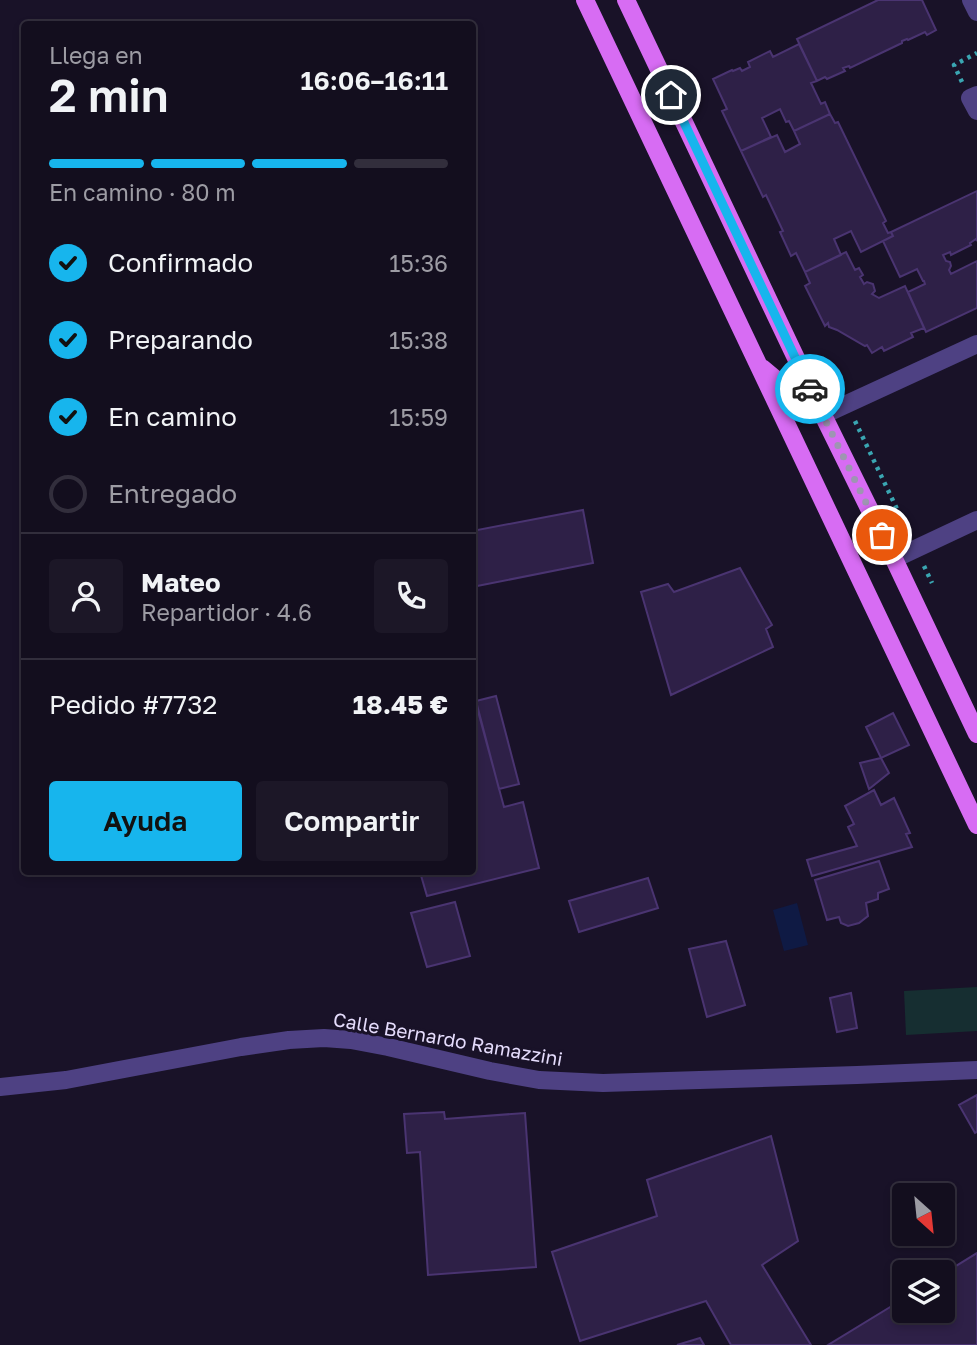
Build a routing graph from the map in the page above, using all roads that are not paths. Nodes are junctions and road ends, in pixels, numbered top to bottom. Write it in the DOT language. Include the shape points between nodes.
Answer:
graph roads {
  1 [pos="585,0"];
  2 [pos="626,0"];
  3 [pos="971,0"];
  4 [pos="977,12"];
  5 [pos="977,344"];
  6 [pos="757,364"];
  7 [pos="823,415"];
  8 [pos="977,520"];
  9 [pos="894,559"];
  10 [pos="977,734"];
  11 [pos="977,825"];
  12 [pos="977,1070"];
  13 [pos="0,1087"];
  1 -- 6 [label="main road"];
  2 -- 7 [label="main road"];
  3 -- 4 [label="street"];
  5 -- 7 [label="street"];
  6 -- 7 [label="main road"];
  6 -- 11 [label="main road"];
  7 -- 9 [label="main road"];
  8 -- 9 [label="street"];
  9 -- 10 [label="main road"];
  12 -- 13 [label="street, Calle Bernardo Ramazzini" via="603,1083 540,1080 324,1038"];
}
